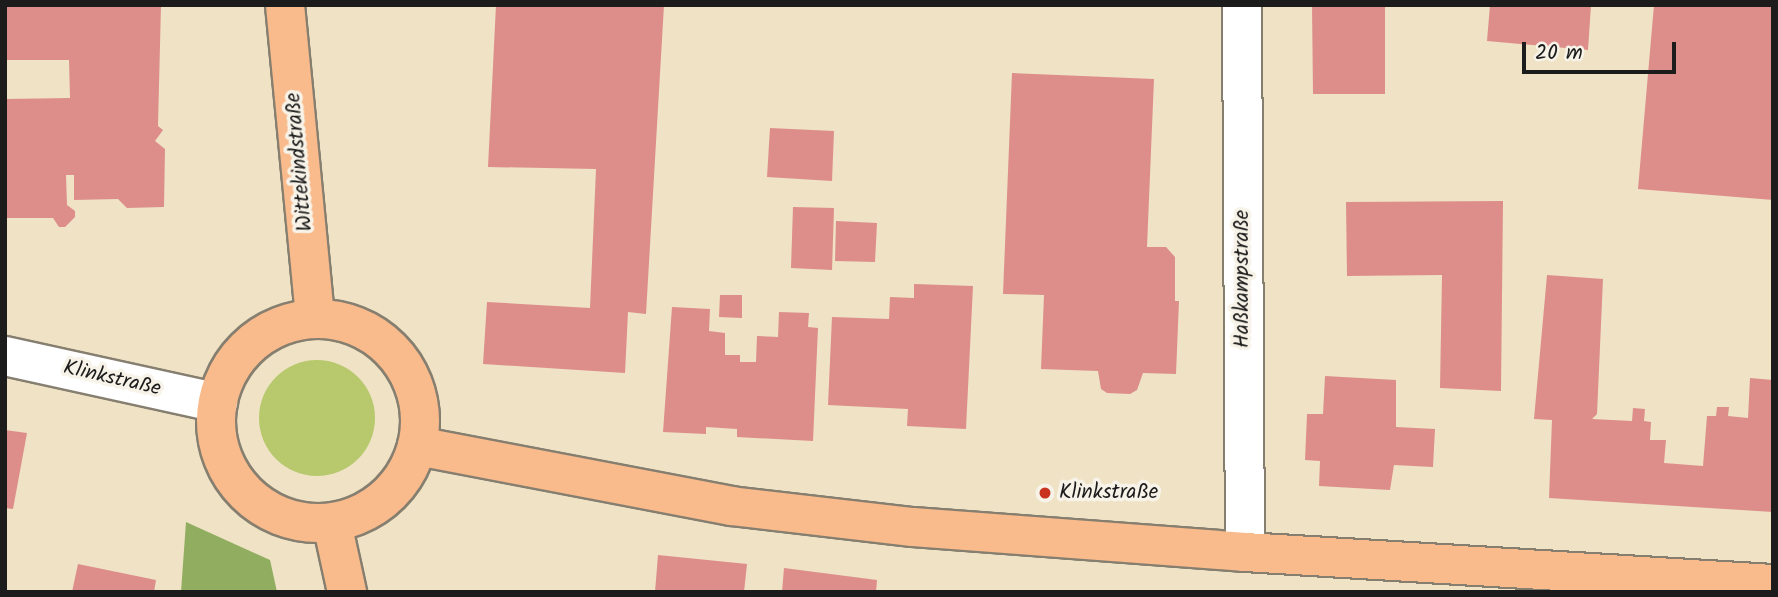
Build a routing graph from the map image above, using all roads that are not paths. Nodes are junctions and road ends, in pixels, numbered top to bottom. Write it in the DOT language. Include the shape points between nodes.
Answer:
graph roads {
  1 [pos="285,5"];
  2 [pos="1242,5"];
  3 [pos="315,319"];
  4 [pos="5,355"];
  5 [pos="218,403"];
  6 [pos="417,446"];
  7 [pos="331,523"];
  8 [pos="1245,552"];
  9 [pos="1773,584"];
  10 [pos="347,592"];
  1 -- 3 [label="main road, Wittekindstraße"];
  2 -- 8 [label="street, Haßkampstraße"];
  3 -- 5 [label="main road" via="281,326 252,344 229,371"];
  3 -- 6 [label="main road" via="346,323 375,336 398,357 414,384 421,414"];
  4 -- 5 [label="street, Klinkstraße"];
  5 -- 7 [label="main road" via="217,435 226,466 244,492 270,512 300,522"];
  6 -- 7 [label="main road" via="406,474 387,498 361,514"];
  6 -- 8 [label="main road" via="731,506 913,527"];
  7 -- 10 [label="main road"];
  8 -- 9 [label="main road"];
}
